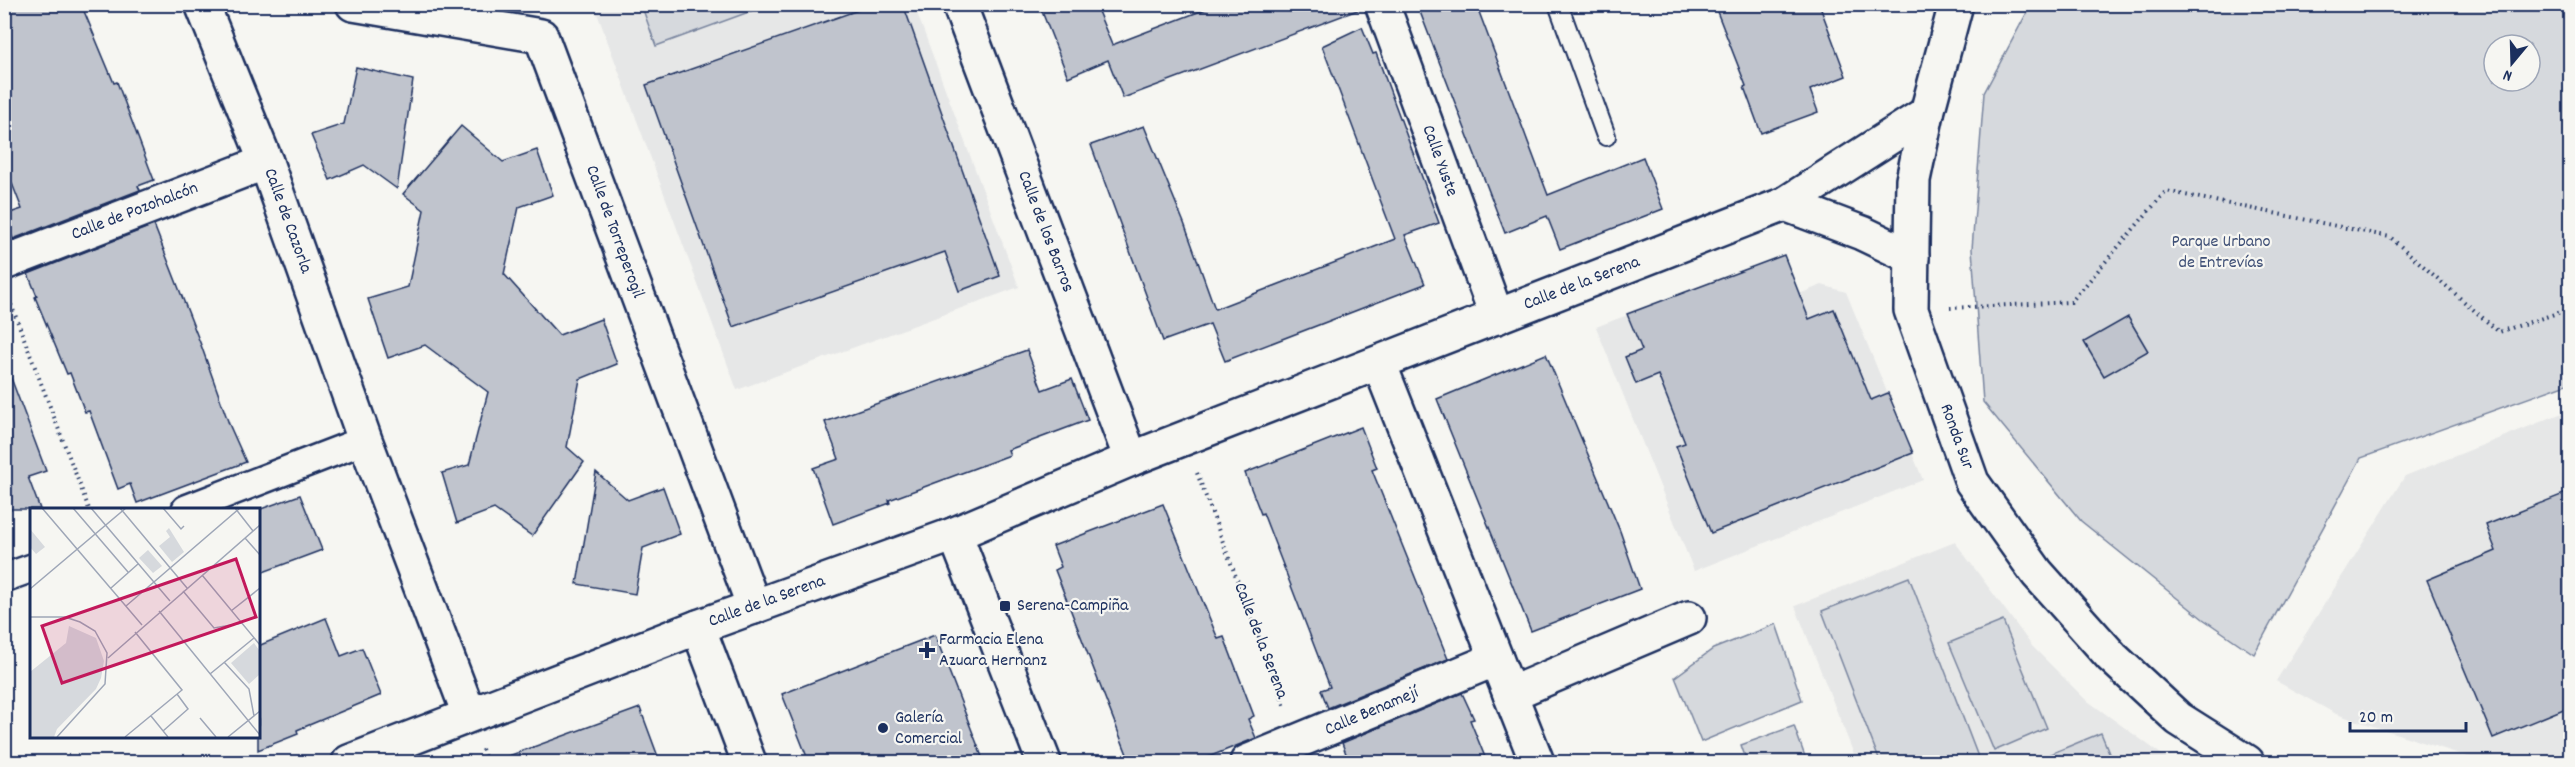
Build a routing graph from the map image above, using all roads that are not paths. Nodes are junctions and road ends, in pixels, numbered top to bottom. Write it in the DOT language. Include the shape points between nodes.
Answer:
graph roads {
  1 [pos="202,4"];
  2 [pos="353,4"];
  3 [pos="959,4"];
  4 [pos="1382,4"];
  5 [pos="1558,4"];
  6 [pos="1956,4"];
  7 [pos="1927,113"];
  8 [pos="1606,136"];
  9 [pos="266,162"];
  10 [pos="1785,204"];
  11 [pos="1912,257"];
  12 [pos="4,263"];
  13 [pos="1497,317"];
  14 [pos="1379,363"];
  15 [pos="365,440"];
  16 [pos="1131,459"];
  17 [pos="189,508"];
  18 [pos="955,534"];
  19 [pos="30,569"];
  20 [pos="4,578"];
  21 [pos="754,607"];
  22 [pos="1689,618"];
  23 [pos="698,627"];
  24 [pos="1496,659"];
  25 [pos="1510,694"];
  26 [pos="469,714"];
  27 [pos="349,762"];
  28 [pos="749,762"];
  29 [pos="1044,762"];
  30 [pos="1247,762"];
  31 [pos="1537,762"];
  32 [pos="2247,762"];
  1 -- 9 [label="street, Calle de Cazorla"];
  2 -- 21 [label="street, Calle de Torreperogil" via="541,36"];
  3 -- 16 [label="street, Calle de los Barros"];
  4 -- 13 [label="street, Calle Yuste"];
  5 -- 8 [label="lane"];
  6 -- 7 [label="street, Ronda Sur"];
  7 -- 10 [label="street, Calle de la Serena"];
  7 -- 11 [label="street, Ronda Sur" via="1913,180"];
  9 -- 12 [label="street, Calle de Pozohalcón"];
  9 -- 15 [label="street, Calle de Cazorla"];
  10 -- 11 [label="street"];
  10 -- 13 [label="street, Calle de la Serena"];
  11 -- 32 [label="street, Ronda Sur" via="1911,310 1972,482 2037,573 2112,657 2179,719"];
  13 -- 14 [label="street, Calle de la Serena"];
  14 -- 16 [label="street, Calle de la Serena"];
  14 -- 24 [label="street"];
  15 -- 17 [label="street"];
  15 -- 26 [label="street, Calle de Cazorla"];
  16 -- 18 [label="street, Calle de la Serena"];
  18 -- 21 [label="street, Calle de la Serena"];
  18 -- 29 [label="street"];
  19 -- 20 [label="street"];
  21 -- 23 [label="street, Calle de la Serena"];
  22 -- 25 [label="street"];
  23 -- 26 [label="street, Calle de la Serena"];
  23 -- 28 [label="street"];
  24 -- 25 [label="street"];
  24 -- 30 [label="street, Calle Benamejí"];
  25 -- 31 [label="street"];
  26 -- 27 [label="street, Calle de la Serena"];
}
